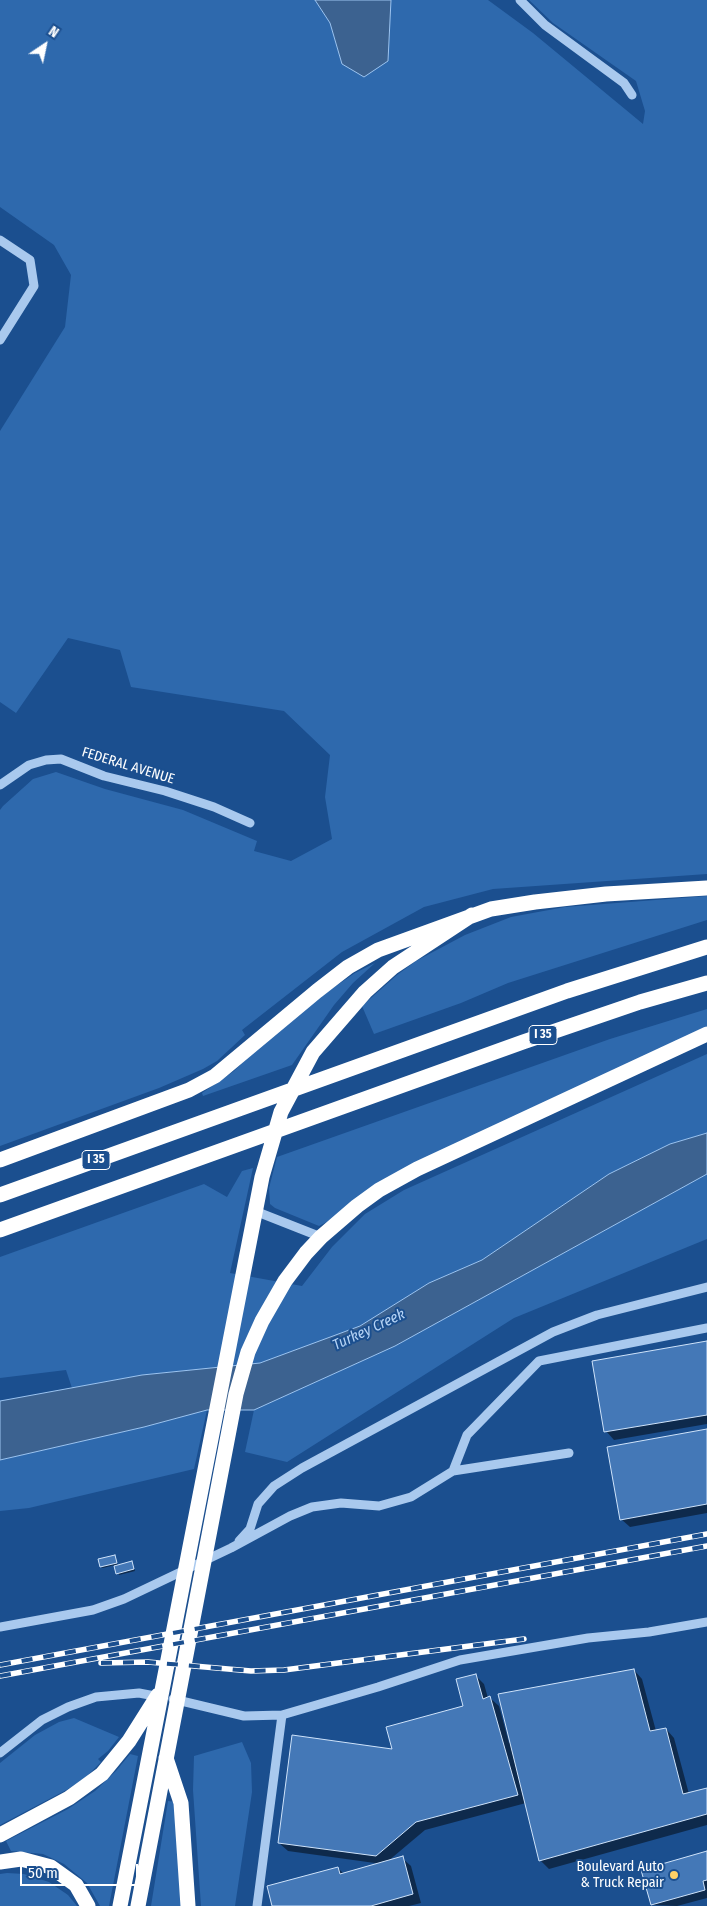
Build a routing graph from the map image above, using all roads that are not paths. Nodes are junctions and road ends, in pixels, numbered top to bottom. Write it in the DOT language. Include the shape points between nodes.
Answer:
graph roads {
  1 [pos="520,0"];
  2 [pos="632,95"];
  3 [pos="0,240"];
  4 [pos="0,340"];
  5 [pos="0,785"];
  6 [pos="250,823"];
  7 [pos="707,888"];
  8 [pos="472,915"];
  9 [pos="707,948"];
  10 [pos="707,983"];
  11 [pos="707,1034"];
  12 [pos="0,1160"];
  13 [pos="0,1195"];
  14 [pos="255,1211"];
  15 [pos="0,1230"];
  16 [pos="321,1237"];
  17 [pos="707,1287"];
  18 [pos="707,1328"];
  19 [pos="569,1453"];
  20 [pos="453,1471"];
  21 [pos="231,1548"];
  22 [pos="707,1622"];
  23 [pos="0,1627"];
  24 [pos="163,1687"];
  25 [pos="282,1715"];
  26 [pos="167,1752"];
  27 [pos="0,1753"];
  28 [pos="0,1835"];
  29 [pos="0,1862"];
  30 [pos="88,1906"];
  31 [pos="120,1906"];
  32 [pos="138,1906"];
  33 [pos="188,1906"];
  34 [pos="257,1906"];
  1 -- 2 [label="street" via="544,24 624,83"];
  3 -- 4 [label="street" via="30,260 34,286"];
  5 -- 6 [label="street, FEDERAL AVENUE" via="29,765 61,759 104,776 214,807"];
  7 -- 8 [label="highway" via="535,902"];
  8 -- 12 [label="highway" via="378,950 348,967 215,1076 189,1090"];
  8 -- 14 [label="highway" via="393,967 365,992 313,1052 281,1112"];
  9 -- 13 [label="highway, I 35" via="568,991"];
  10 -- 15 [label="highway, I 35" via="631,1005"];
  11 -- 16 [label="highway" via="417,1169 357,1206"];
  14 -- 16 [label="street"];
  14 -- 24 [label="highway"];
  16 -- 26 [label="highway" via="285,1281 248,1352 236,1394"];
  17 -- 21 [label="street" via="597,1316 553,1332 302,1468 274,1486 258,1504 250,1529"];
  18 -- 20 [label="street" via="539,1361 467,1435"];
  19 -- 20 [label="street"];
  20 -- 21 [label="street" via="411,1497 379,1506 341,1503 312,1507"];
  21 -- 23 [label="street" via="131,1596 93,1610"];
  22 -- 25 [label="street" via="460,1660"];
  24 -- 28 [label="highway" via="129,1742 102,1774 69,1798"];
  24 -- 31 [label="highway"];
  25 -- 27 [label="street" via="244,1716 139,1692 96,1697 42,1720"];
  25 -- 34 [label="street"];
  26 -- 32 [label="highway"];
  26 -- 33 [label="highway" via="181,1803"];
  29 -- 30 [label="highway" via="21,1859 51,1867 76,1885"];
}
